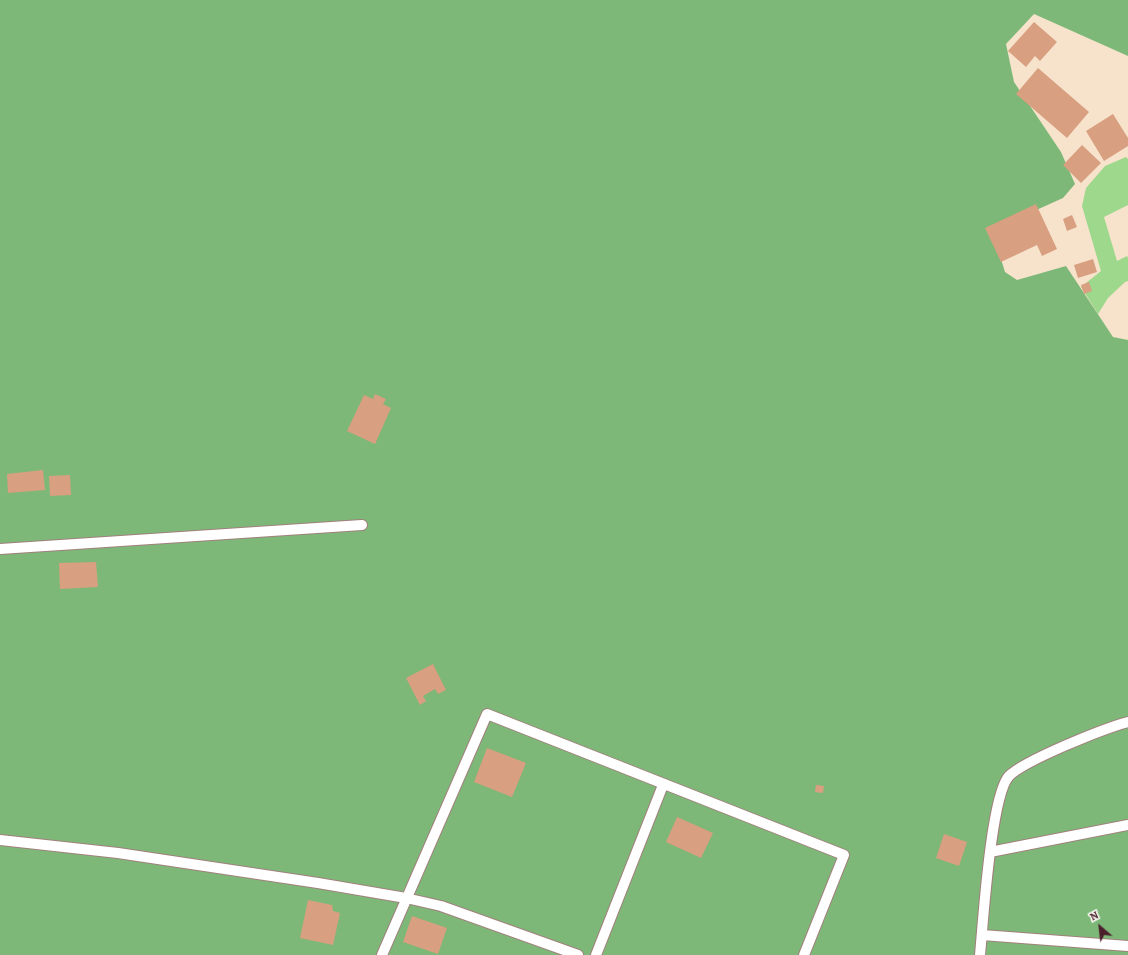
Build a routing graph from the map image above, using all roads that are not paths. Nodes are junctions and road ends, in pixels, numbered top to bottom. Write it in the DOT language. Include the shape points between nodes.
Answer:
graph roads {
  1 [pos="362,525"];
  2 [pos="0,549"];
  3 [pos="1128,722"];
  4 [pos="664,785"];
  5 [pos="1128,825"];
  6 [pos="0,840"];
  7 [pos="990,852"];
  8 [pos="406,898"];
  9 [pos="982,935"];
  10 [pos="1128,946"];
  11 [pos="382,955"];
  12 [pos="578,955"];
  13 [pos="596,955"];
  14 [pos="804,955"];
  15 [pos="980,955"];
  1 -- 2 [label="lane"];
  3 -- 7 [label="lane" via="1066,746 1009,776 1001,790"];
  4 -- 8 [label="lane" via="487,714"];
  4 -- 13 [label="lane"];
  4 -- 14 [label="lane" via="844,855"];
  5 -- 7 [label="lane"];
  6 -- 8 [label="lane" via="118,853 318,882"];
  7 -- 9 [label="lane"];
  8 -- 11 [label="lane"];
  8 -- 12 [label="lane" via="441,906"];
  9 -- 10 [label="lane"];
  9 -- 15 [label="lane"];
}
